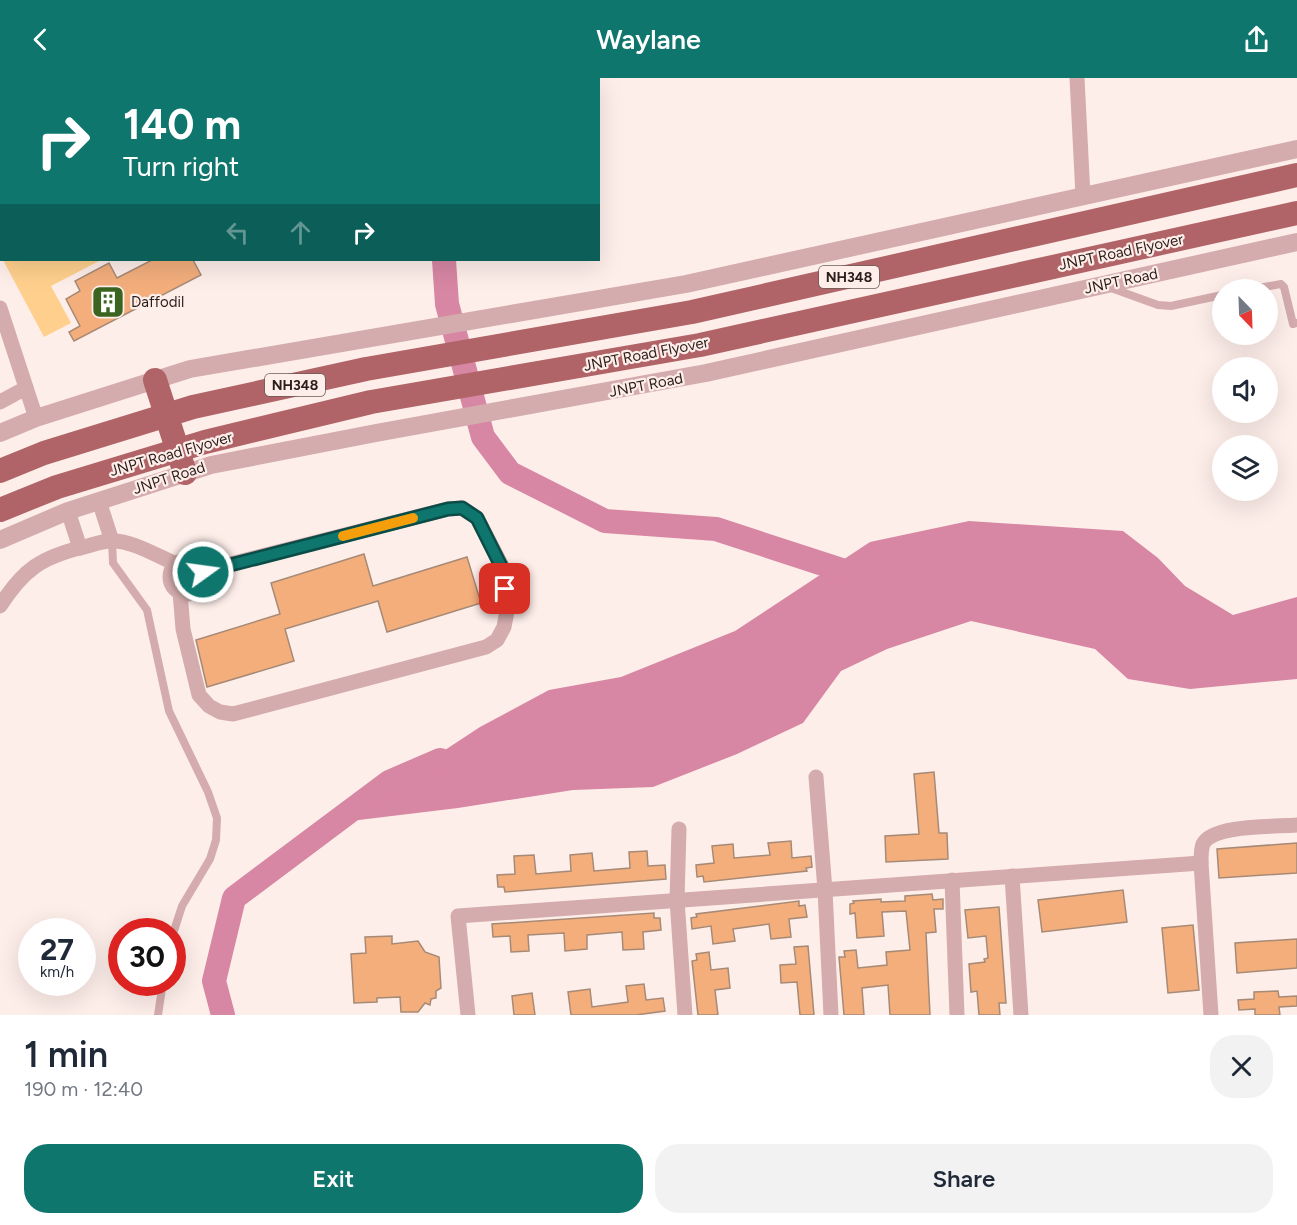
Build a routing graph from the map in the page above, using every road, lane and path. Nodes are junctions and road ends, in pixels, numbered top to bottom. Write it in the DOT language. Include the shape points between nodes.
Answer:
graph roads {
  1 [pos="1077,78"];
  2 [pos="1297,149"];
  3 [pos="1297,175"];
  4 [pos="1083,196"];
  5 [pos="1297,213"];
  6 [pos="1297,242"];
  7 [pos="1104,285"];
  8 [pos="1278,285"];
  9 [pos="1212,297"];
  10 [pos="0,308"];
  11 [pos="1297,323"];
  12 [pos="155,380"];
  13 [pos="26,388"];
  14 [pos="0,402"];
  15 [pos="36,418"];
  16 [pos="0,433"];
  17 [pos="0,471"];
  18 [pos="185,473"];
  19 [pos="99,501"];
  20 [pos="0,510"];
  21 [pos="68,511"];
  22 [pos="0,540"];
  23 [pos="112,540"];
  24 [pos="80,548"];
  25 [pos="176,564"];
  26 [pos="203,572"];
  27 [pos="180,592"];
  28 [pos="0,606"];
  29 [pos="816,777"];
  30 [pos="1297,825"];
  31 [pos="679,829"];
  32 [pos="1201,862"];
  33 [pos="1012,876"];
  34 [pos="952,880"];
  35 [pos="825,890"];
  36 [pos="677,900"];
  37 [pos="178,918"];
  38 [pos="161,996"];
  39 [pos="158,1015"];
  40 [pos="468,1015"];
  41 [pos="685,1015"];
  42 [pos="831,1015"];
  43 [pos="957,1015"];
  44 [pos="1021,1015"];
  45 [pos="1210,1015"];
  1 -- 4 [label="street"];
  2 -- 4 [label="street"];
  3 -- 17 [label="highway, NH348" via="692,312 398,364 193,407 44,453"];
  4 -- 12 [label="street" via="686,284 190,369"];
  5 -- 20 [label="highway, JNPT Road Flyover / NH348" via="700,345 371,402 204,442 57,487"];
  6 -- 7 [label="street, JNPT Road"];
  7 -- 9 [label="lane" via="1158,305"];
  7 -- 18 [label="street, JNPT Road" via="706,373 376,433"];
  8 -- 11 [label="lane" via="1284,287 1293,324"];
  10 -- 13 [label="street"];
  12 -- 15 [label="street"];
  12 -- 18 [label="highway"];
  13 -- 14 [label="street"];
  13 -- 15 [label="street"];
  15 -- 16 [label="street"];
  18 -- 19 [label="street, JNPT Road"];
  19 -- 21 [label="street, JNPT Road"];
  19 -- 23 [label="street"];
  21 -- 22 [label="street, JNPT Road"];
  21 -- 24 [label="street"];
  23 -- 24 [label="street"];
  23 -- 25 [label="street"];
  23 -- 37 [label="lane" via="113,562 147,610 169,711 217,818 210,860"];
  24 -- 28 [label="street" via="49,557 24,574"];
  25 -- 26 [label="street" via="192,561"];
  25 -- 27 [label="street" via="171,579"];
  26 -- 27 [label="street" via="203,582 196,591"];
  26 -- 27 [label="street" via="462,508 477,518 502,568 507,610 497,640 486,647 232,714 209,706 199,695 183,629"];
  29 -- 35 [label="street"];
  30 -- 32 [label="street" via="1226,830 1213,835 1203,844"];
  31 -- 36 [label="street"];
  32 -- 33 [label="street"];
  32 -- 45 [label="street"];
  33 -- 34 [label="street"];
  33 -- 44 [label="street"];
  34 -- 35 [label="street"];
  34 -- 43 [label="street"];
  35 -- 36 [label="street"];
  35 -- 42 [label="street"];
  36 -- 40 [label="street" via="458,916"];
  36 -- 41 [label="street"];
  38 -- 39 [label="lane"];
}
